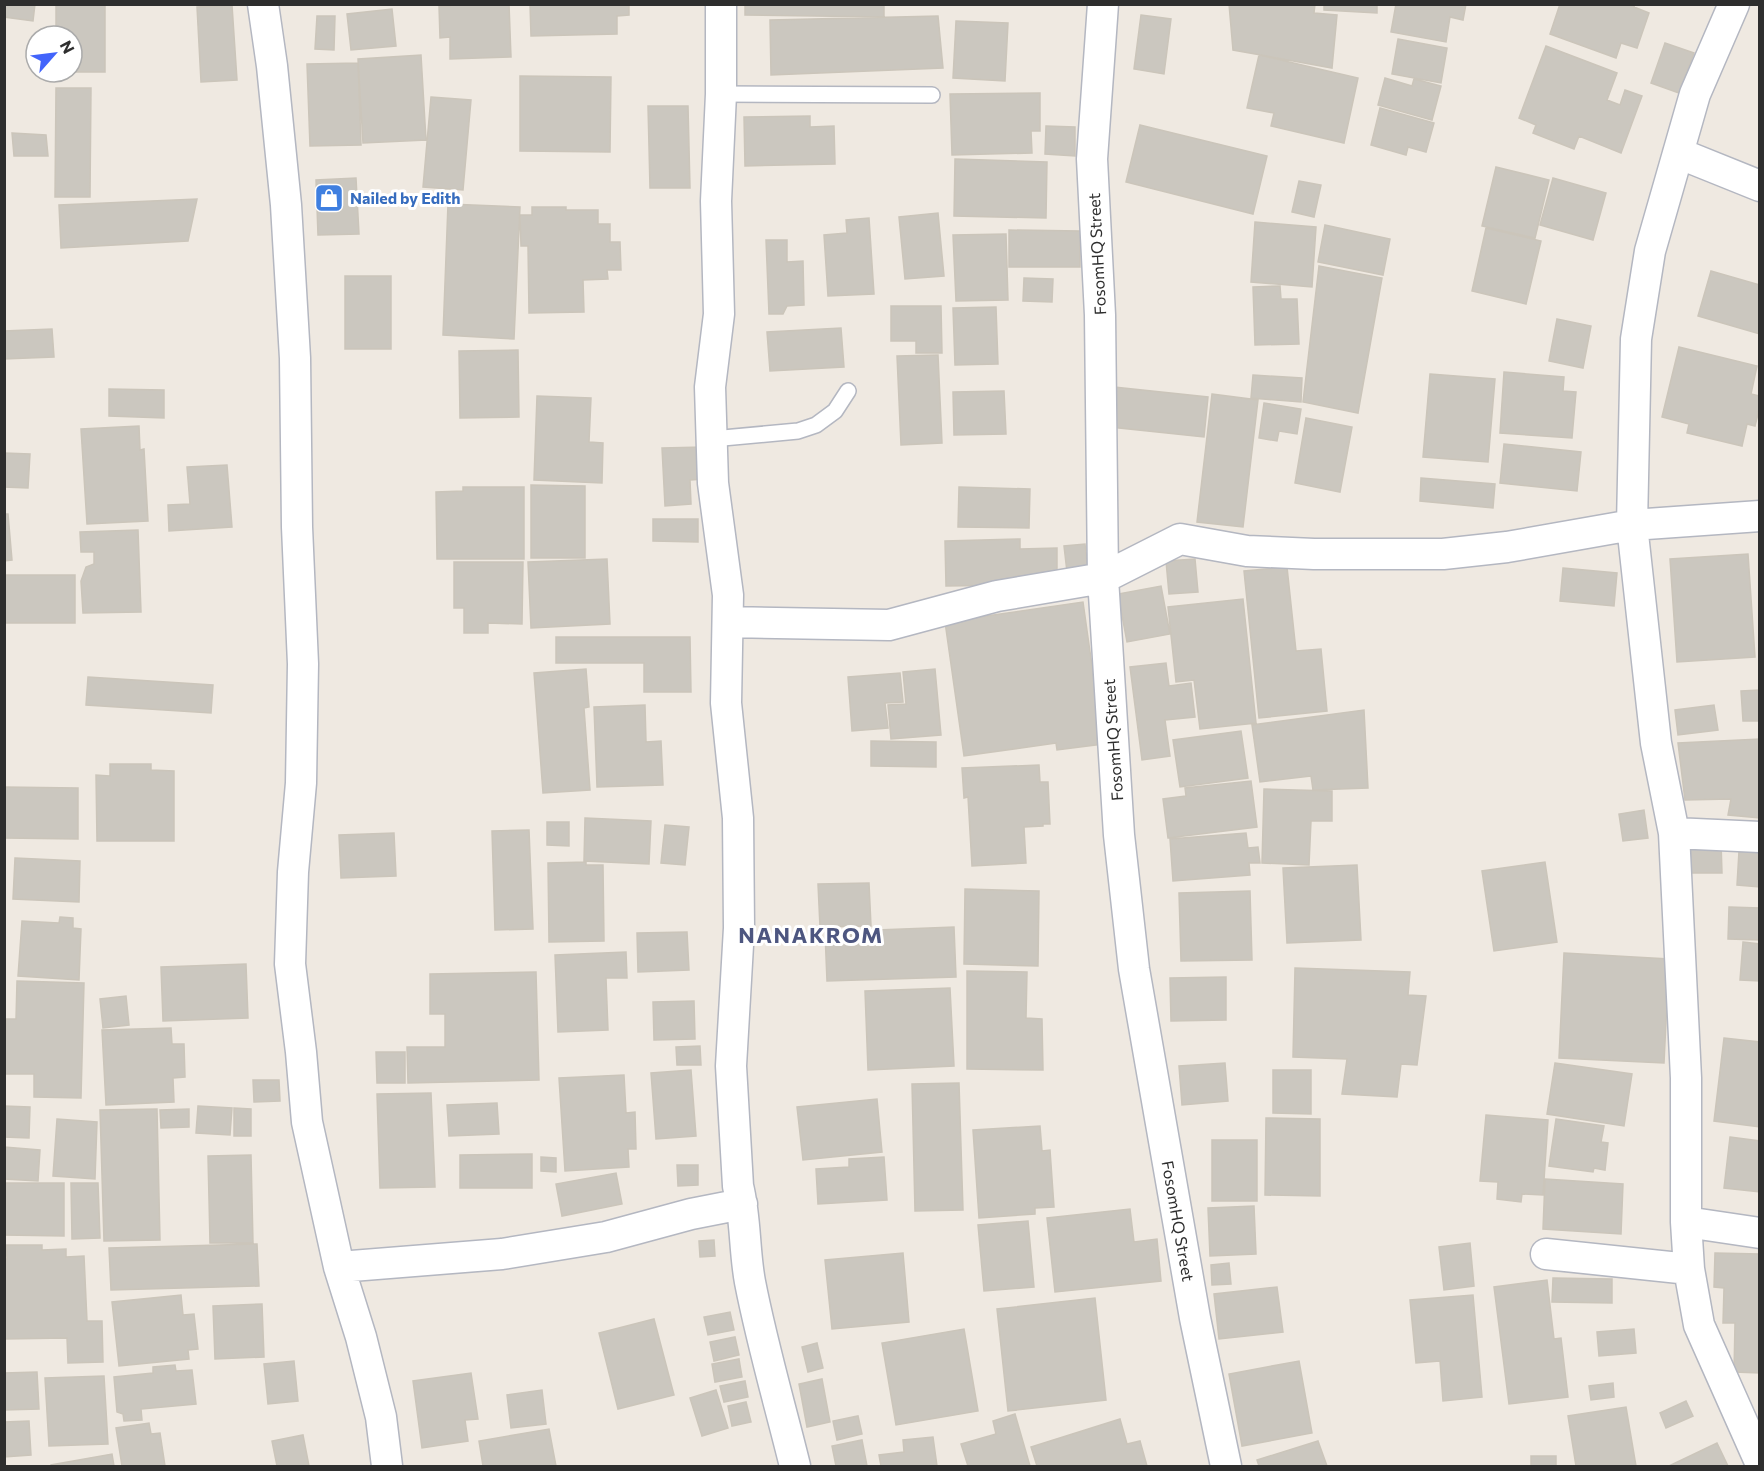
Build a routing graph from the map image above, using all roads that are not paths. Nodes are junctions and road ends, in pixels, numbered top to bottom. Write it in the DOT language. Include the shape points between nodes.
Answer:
graph roads {
  1 [pos="263,4"];
  2 [pos="721,4"];
  3 [pos="1103,4"];
  4 [pos="1734,4"];
  5 [pos="721,94"];
  6 [pos="932,95"];
  7 [pos="1678,153"];
  8 [pos="1760,186"];
  9 [pos="848,391"];
  10 [pos="712,439"];
  11 [pos="1760,516"];
  12 [pos="1632,525"];
  13 [pos="1103,578"];
  14 [pos="728,622"];
  15 [pos="1674,833"];
  16 [pos="1760,837"];
  17 [pos="742,1204"];
  18 [pos="1686,1222"];
  19 [pos="1760,1233"];
  20 [pos="1546,1254"];
  21 [pos="339,1267"];
  22 [pos="1689,1269"];
  23 [pos="1760,1462"];
  24 [pos="387,1467"];
  25 [pos="795,1467"];
  26 [pos="1226,1467"];
  1 -- 21 [label="street" via="286,205 296,358 303,664 301,783 290,964 306,1122"];
  2 -- 5 [label="street"];
  3 -- 13 [label="street, FosomHQ Street" via="1092,159 1100,315"];
  4 -- 7 [label="street" via="1695,94"];
  5 -- 6 [label="lane"];
  5 -- 10 [label="street" via="716,201 719,314 710,387"];
  7 -- 8 [label="street"];
  7 -- 12 [label="street" via="1650,250 1636,339"];
  9 -- 10 [label="lane" via="835,411 816,425"];
  10 -- 14 [label="street"];
  11 -- 12 [label="street"];
  12 -- 13 [label="street" via="1443,554 1247,551 1180,539"];
  12 -- 15 [label="street" via="1656,743"];
  13 -- 14 [label="street" via="997,596 889,625"];
  13 -- 26 [label="street, FosomHQ Street" via="1119,835 1134,969 1195,1318"];
  14 -- 17 [label="street" via="726,703 738,818 731,1066"];
  15 -- 16 [label="street"];
  15 -- 18 [label="street" via="1686,1078"];
  17 -- 21 [label="street" via="606,1237 502,1254"];
  17 -- 25 [label="street" via="749,1279"];
  18 -- 19 [label="street"];
  18 -- 22 [label="street"];
  20 -- 22 [label="street"];
  21 -- 24 [label="street" via="362,1337 381,1417"];
  22 -- 23 [label="street" via="1699,1325"];
}
